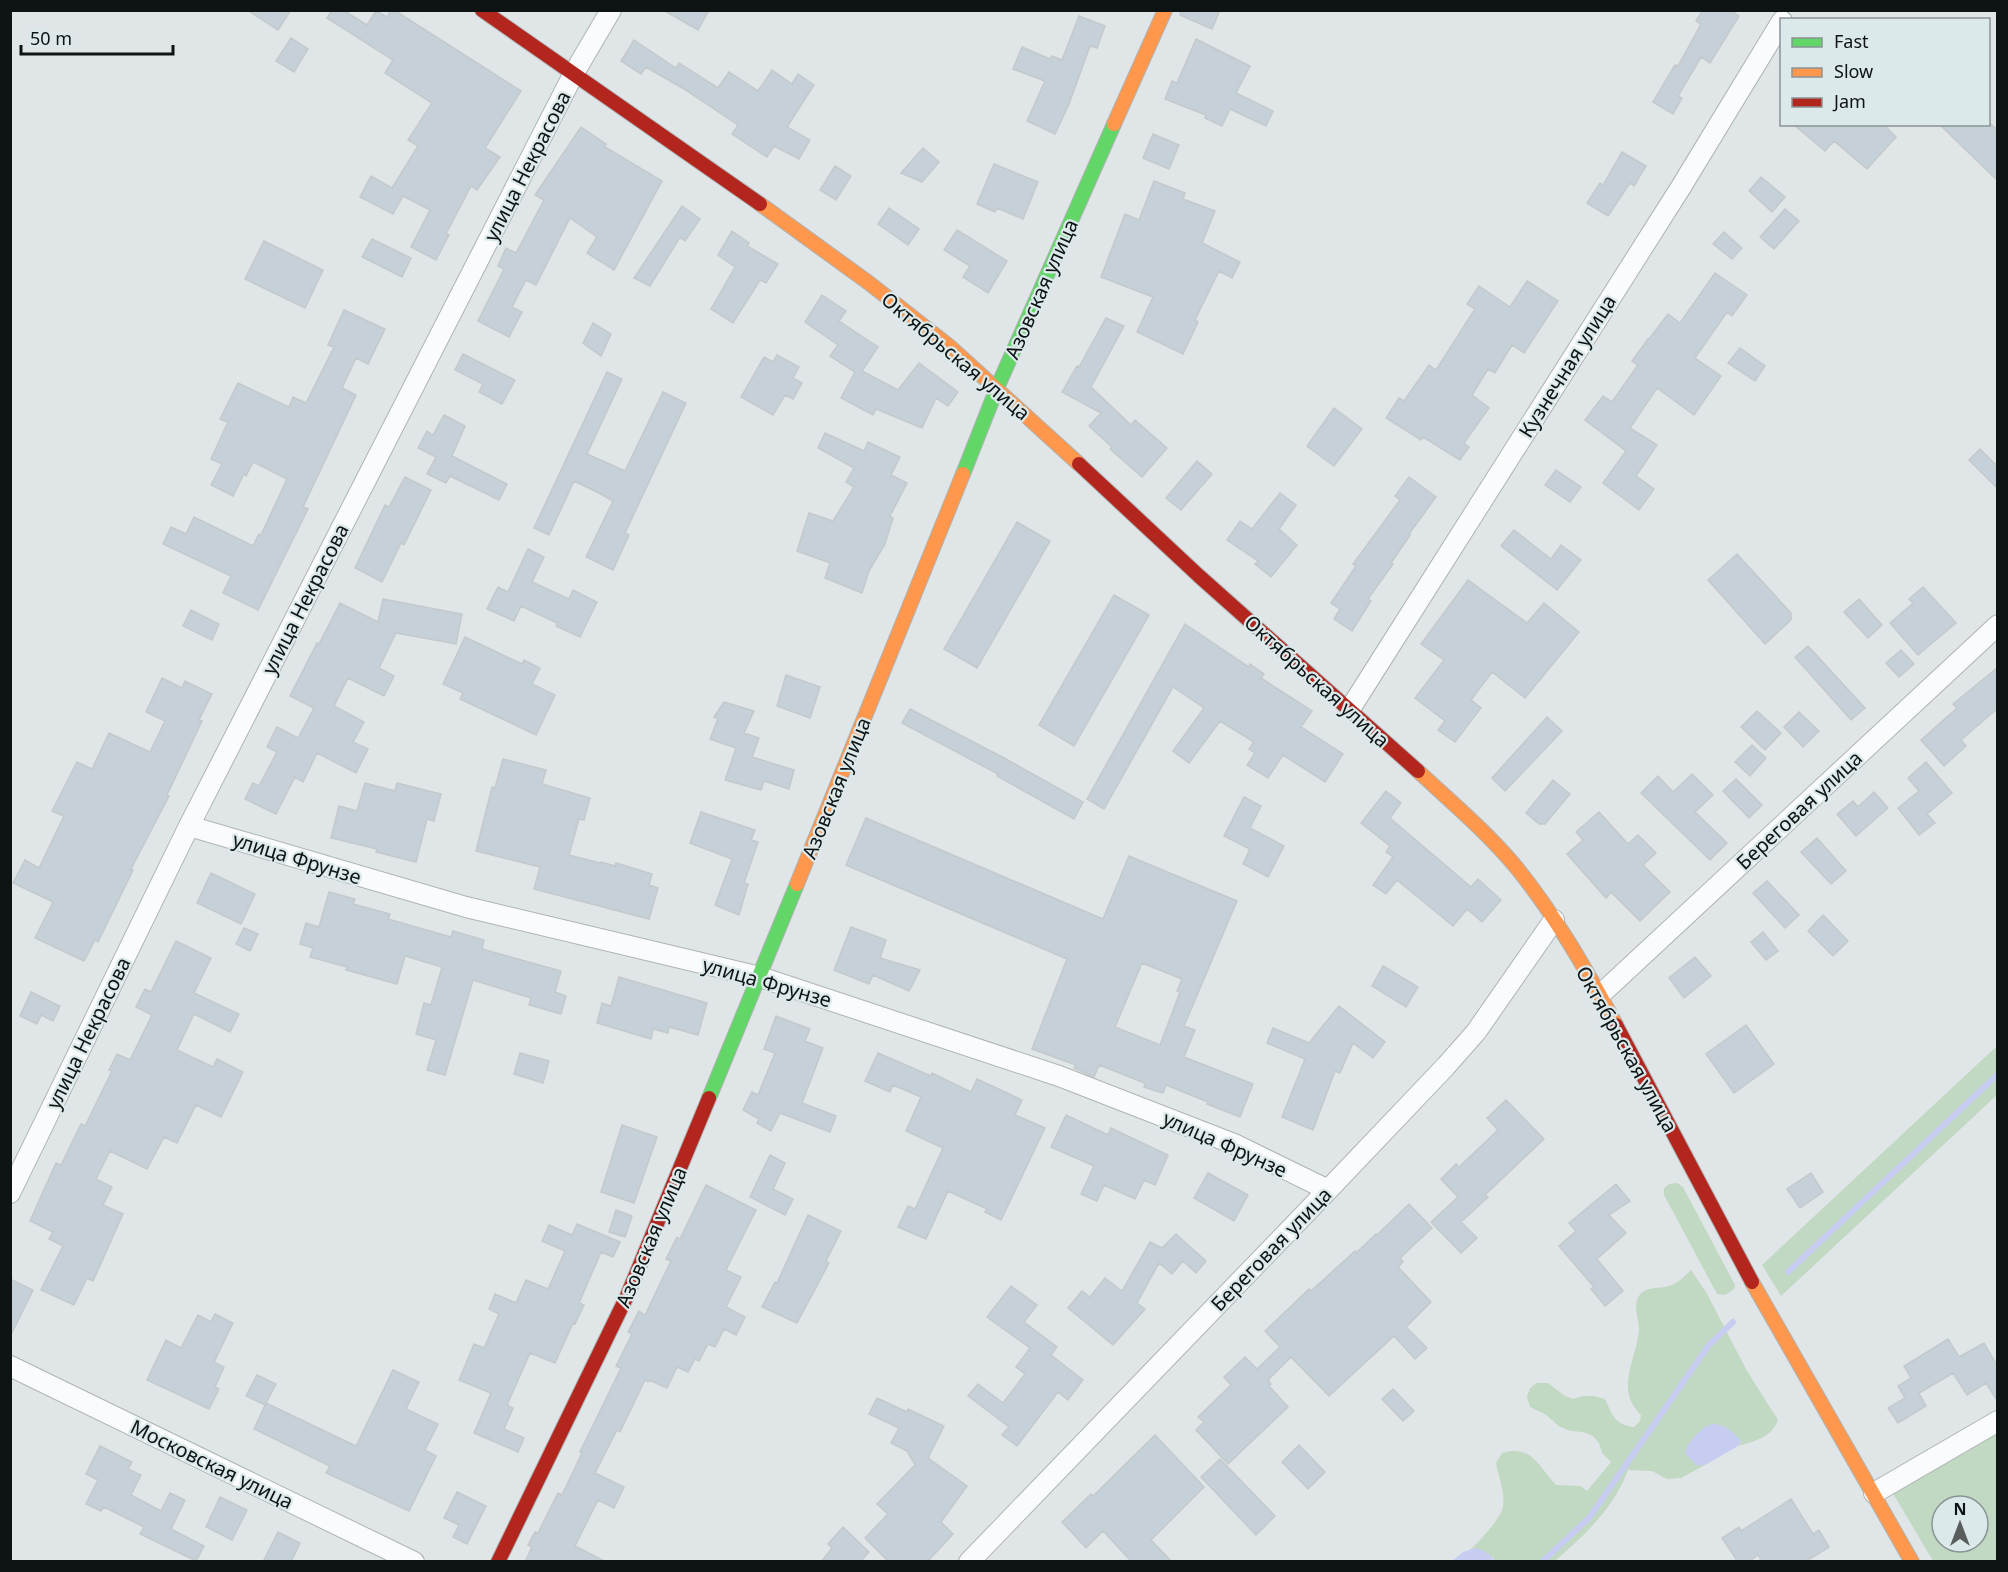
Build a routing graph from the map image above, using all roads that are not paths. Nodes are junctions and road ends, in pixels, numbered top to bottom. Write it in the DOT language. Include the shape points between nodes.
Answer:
graph roads {
  1 [pos="482,10"];
  2 [pos="611,10"];
  3 [pos="1165,10"];
  4 [pos="1780,23"];
  5 [pos="574,73"];
  6 [pos="997,388"];
  7 [pos="1998,625"];
  8 [pos="1350,709"];
  9 [pos="189,826"];
  10 [pos="1554,920"];
  11 [pos="760,977"];
  12 [pos="1600,995"];
  13 [pos="1328,1190"];
  14 [pos="10,1193"];
  15 [pos="10,1366"];
  16 [pos="1998,1421"];
  17 [pos="1874,1493"];
  18 [pos="414,1562"];
  19 [pos="498,1562"];
  20 [pos="969,1562"];
  21 [pos="1912,1562"];
  1 -- 5 [label="street, Октябрьская улица"];
  2 -- 5 [label="street, улица Некрасова"];
  3 -- 6 [label="street, Азовская улица"];
  4 -- 8 [label="street, Кузнечная улица" via="1681,187"];
  5 -- 6 [label="street, Октябрьская улица" via="869,283"];
  5 -- 9 [label="street, улица Некрасова"];
  6 -- 8 [label="street, Октябрьская улица" via="1199,576"];
  6 -- 11 [label="street, Азовская улица"];
  7 -- 12 [label="street, Береговая улица"];
  8 -- 10 [label="street, Октябрьская улица" via="1482,830 1515,866"];
  9 -- 11 [label="street, улица Фрунзе" via="466,907"];
  9 -- 14 [label="street, улица Некрасова"];
  10 -- 12 [label="street, Октябрьская улица"];
  10 -- 13 [label="street, Береговая улица" via="1476,1032"];
  11 -- 13 [label="street, улица Фрунзе" via="1059,1076 1234,1144"];
  11 -- 19 [label="street, Азовская улица" via="627,1296"];
  12 -- 17 [label="street, Октябрьская улица" via="1752,1282"];
  13 -- 20 [label="street, Береговая улица"];
  15 -- 18 [label="street, Московская улица"];
  16 -- 17 [label="street"];
  17 -- 21 [label="street, Октябрьская улица"];
}
